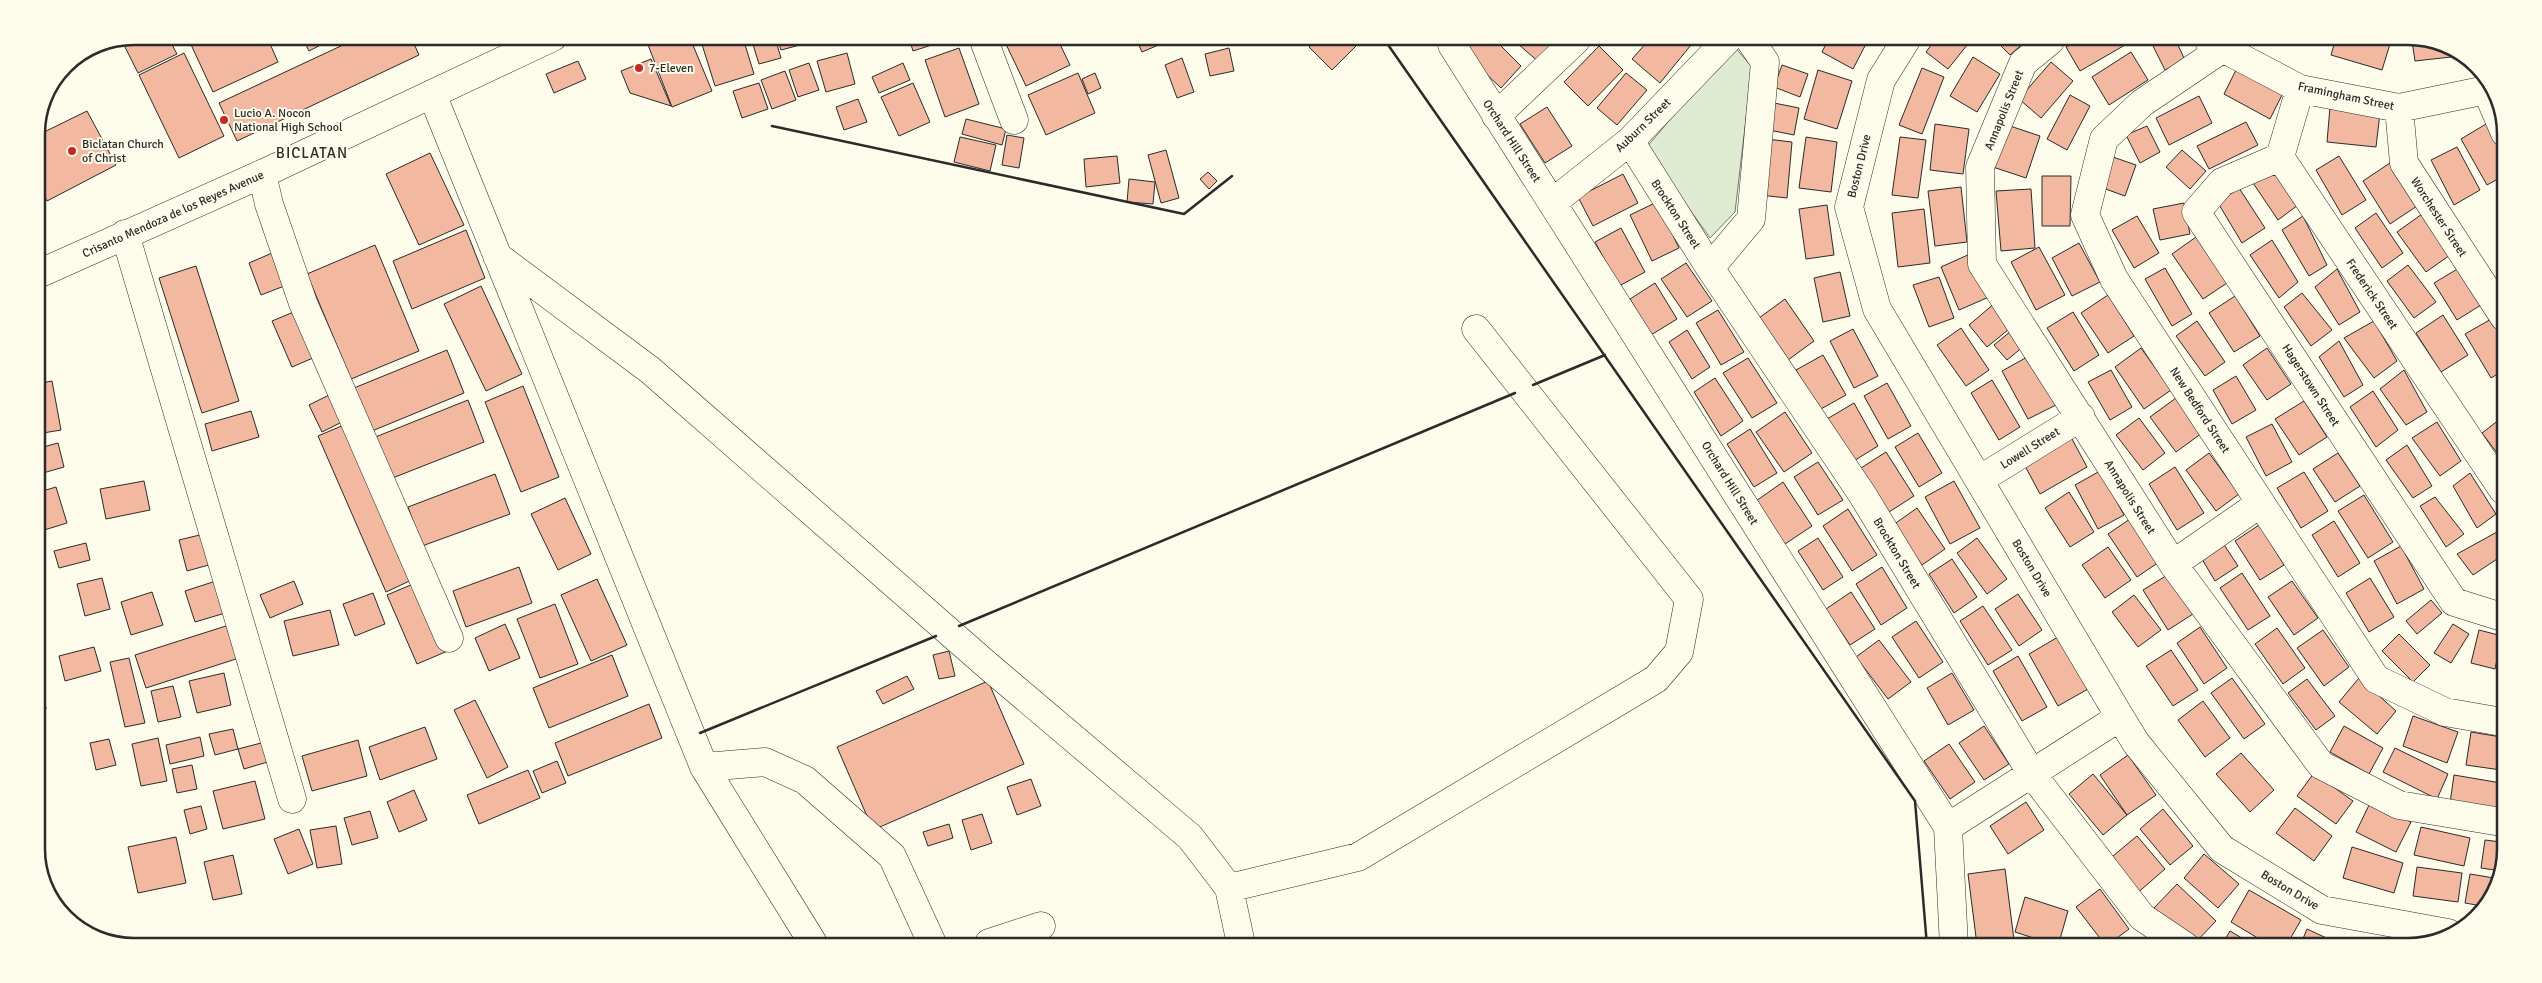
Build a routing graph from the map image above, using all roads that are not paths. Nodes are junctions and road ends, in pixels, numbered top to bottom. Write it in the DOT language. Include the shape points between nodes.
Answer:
graph roads {
  1 [pos="536,45"];
  2 [pos="986,45"];
  3 [pos="1452,45"];
  4 [pos="1571,45"];
  5 [pos="1717,45"];
  6 [pos="1753,45"];
  7 [pos="1903,45"];
  8 [pos="2045,45"];
  9 [pos="2216,45"];
  10 [pos="2300,89"];
  11 [pos="2485,91"];
  12 [pos="432,94"];
  13 [pos="2399,108"];
  14 [pos="1496,116"];
  15 [pos="1014,120"];
  16 [pos="1630,141"];
  17 [pos="2280,157"];
  18 [pos="262,174"];
  19 [pos="1552,203"];
  20 [pos="125,234"];
  21 [pos="497,256"];
  22 [pos="1710,268"];
  23 [pos="45,271"];
  24 [pos="2497,306"];
  25 [pos="1476,329"];
  26 [pos="2081,416"];
  27 [pos="1980,480"];
  28 [pos="2497,481"];
  29 [pos="2261,503"];
  30 [pos="2173,564"];
  31 [pos="2497,615"];
  32 [pos="449,638"];
  33 [pos="2120,717"];
  34 [pos="2497,721"];
  35 [pos="704,767"];
  36 [pos="2032,774"];
  37 [pos="292,799"];
  38 [pos="2497,821"];
  39 [pos="1948,826"];
  40 [pos="1229,888"];
  41 [pos="1041,926"];
  42 [pos="2440,932"];
  43 [pos="810,938"];
  44 [pos="930,938"];
  45 [pos="1006,938"];
  46 [pos="1240,938"];
  47 [pos="1954,938"];
  48 [pos="2173,938"];
  1 -- 12 [label="street, Crisanto Mendoza de los Reyes Avenue"];
  2 -- 15 [label="street"];
  3 -- 14 [label="street, Orchard Hill Street"];
  4 -- 14 [label="street"];
  5 -- 16 [label="street, Auburn Street"];
  6 -- 22 [label="street" via="1765,62 1751,219"];
  7 -- 27 [label="street, Boston Drive" via="1881,80 1849,207 1877,309"];
  8 -- 26 [label="street, Annapolis Street" via="2023,63 1980,167 1982,264"];
  9 -- 10 [label="street, Framingham Street"];
  9 -- 29 [label="street, New Bedford Street" via="2104,139 2084,215 2114,280"];
  10 -- 13 [label="street, Framingham Street"];
  10 -- 17 [label="street"];
  11 -- 13 [label="street, Framingham Street"];
  12 -- 18 [label="street, Crisanto Mendoza de los Reyes Avenue"];
  12 -- 21 [label="street"];
  13 -- 24 [label="street, Worchester Street" via="2404,163"];
  14 -- 19 [label="street, Orchard Hill Street"];
  16 -- 19 [label="street, Auburn Street"];
  16 -- 22 [label="street, Brockton Street"];
  17 -- 28 [label="street, Frederick Street"];
  17 -- 31 [label="street, Hagerstown Street" via="2222,182 2196,212 2454,602"];
  18 -- 20 [label="street, Crisanto Mendoza de los Reyes Avenue"];
  18 -- 32 [label="street" via="303,303"];
  19 -- 39 [label="street, Orchard Hill Street"];
  20 -- 23 [label="street, Crisanto Mendoza de los Reyes Avenue"];
  20 -- 37 [label="street"];
  21 -- 35 [label="street"];
  21 -- 40 [label="street" via="650,370 987,665 1190,837"];
  22 -- 36 [label="street, Brockton Street" via="1862,494"];
  25 -- 40 [label="street" via="1689,599 1679,652 1656,679 1358,858"];
  26 -- 27 [label="street, Lowell Street"];
  26 -- 30 [label="street, Annapolis Street"];
  27 -- 33 [label="street, Boston Drive"];
  29 -- 30 [label="street"];
  29 -- 34 [label="street, New Bedford Street" via="2376,679 2444,712"];
  30 -- 38 [label="street, Annapolis Street" via="2321,765 2399,805"];
  33 -- 36 [label="street"];
  33 -- 42 [label="street, Boston Drive" via="2136,743 2222,849 2322,910"];
  35 -- 43 [label="street"];
  35 -- 44 [label="street" via="764,762 806,780 892,856"];
  36 -- 39 [label="street"];
  36 -- 48 [label="street, Brockton Street" via="2142,917"];
  39 -- 47 [label="street, Orchard Hill Street"];
  40 -- 46 [label="street"];
  41 -- 45 [label="street"];
}
